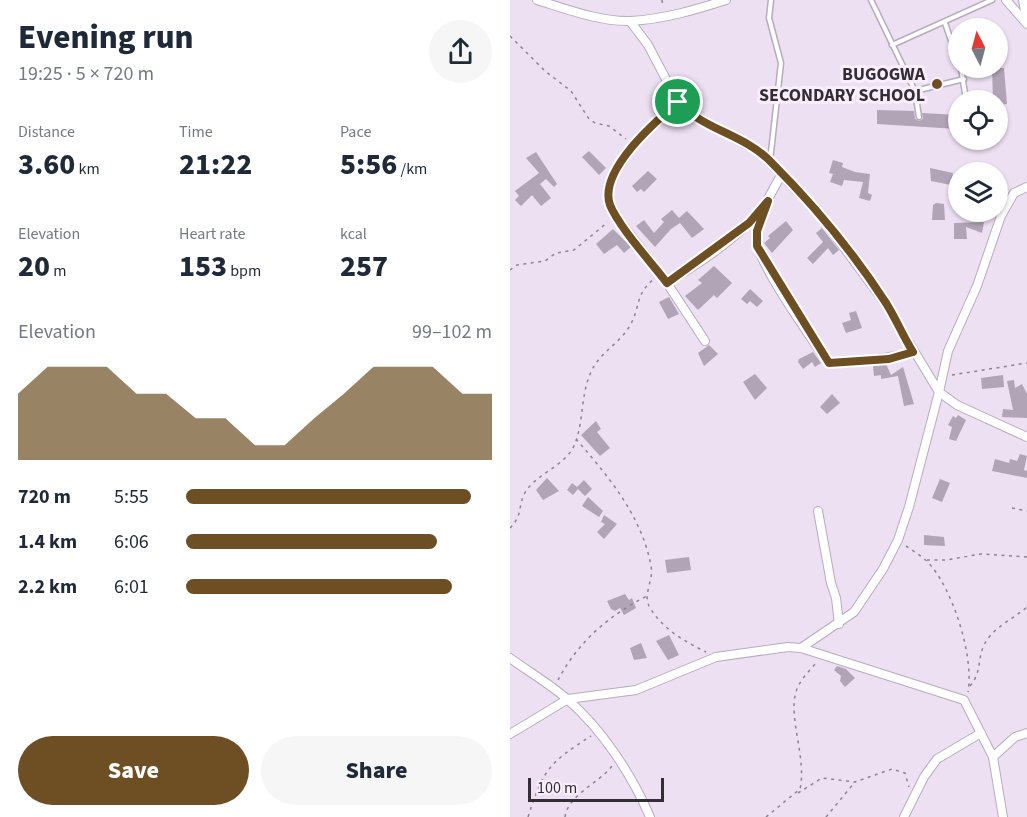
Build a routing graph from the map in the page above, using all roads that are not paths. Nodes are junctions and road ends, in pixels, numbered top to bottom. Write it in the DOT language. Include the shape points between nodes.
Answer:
graph roads {
  1 [pos="537,0"];
  2 [pos="726,0"];
  3 [pos="771,0"];
  4 [pos="871,0"];
  5 [pos="992,0"];
  6 [pos="1006,0"];
  7 [pos="1023,0"];
  8 [pos="630,21"];
  9 [pos="945,23"];
  10 [pos="1027,24"];
  11 [pos="948,32"];
  12 [pos="892,45"];
  13 [pos="964,79"];
  14 [pos="965,90"];
  15 [pos="915,91"];
  16 [pos="678,102"];
  17 [pos="919,117"];
  18 [pos="770,161"];
  19 [pos="781,175"];
  20 [pos="1027,187"];
  21 [pos="768,201"];
  22 [pos="667,283"];
  23 [pos="705,341"];
  24 [pos="913,352"];
  25 [pos="939,392"];
  26 [pos="1027,437"];
  27 [pos="818,511"];
  28 [pos="839,624"];
  29 [pos="801,648"];
  30 [pos="510,658"];
  31 [pos="568,699"];
  32 [pos="981,733"];
  33 [pos="510,734"];
  34 [pos="1027,734"];
  35 [pos="993,757"];
  36 [pos="650,817"];
  37 [pos="904,817"];
  38 [pos="1003,817"];
  1 -- 8 [label="street" via="585,14"];
  2 -- 8 [label="street"];
  3 -- 18 [label="lane" via="769,18 781,63"];
  4 -- 12 [label="lane"];
  5 -- 9 [label="lane"];
  6 -- 10 [label="street"];
  7 -- 10 [label="street"];
  8 -- 16 [label="street" via="656,57"];
  9 -- 11 [label="lane"];
  9 -- 12 [label="lane"];
  12 -- 15 [label="lane"];
  13 -- 14 [label="lane"];
  13 -- 15 [label="lane"];
  15 -- 17 [label="lane"];
  16 -- 18 [label="street" via="703,123 747,144"];
  16 -- 22 [label="street" via="634,144 608,189 616,216"];
  18 -- 19 [label="street"];
  19 -- 21 [label="street"];
  19 -- 24 [label="street" via="820,215 857,262"];
  20 -- 25 [label="street" via="1014,193 1001,216 977,286 948,351"];
  21 -- 22 [label="street" via="749,223"];
  21 -- 24 [label="street" via="757,231 757,246 829,363 889,359"];
  22 -- 23 [label="street"];
  24 -- 25 [label="street"];
  25 -- 26 [label="street" via="957,405"];
  25 -- 28 [label="street" via="898,540 863,602"];
  27 -- 28 [label="street"];
  28 -- 29 [label="street"];
  29 -- 31 [label="street" via="716,657 636,690"];
  29 -- 32 [label="street" via="959,698 967,702"];
  30 -- 31 [label="street"];
  31 -- 33 [label="street"];
  31 -- 36 [label="street" via="617,759"];
  32 -- 35 [label="street"];
  32 -- 37 [label="street" via="937,759"];
  34 -- 35 [label="street" via="1015,737"];
  35 -- 38 [label="street"];
}
